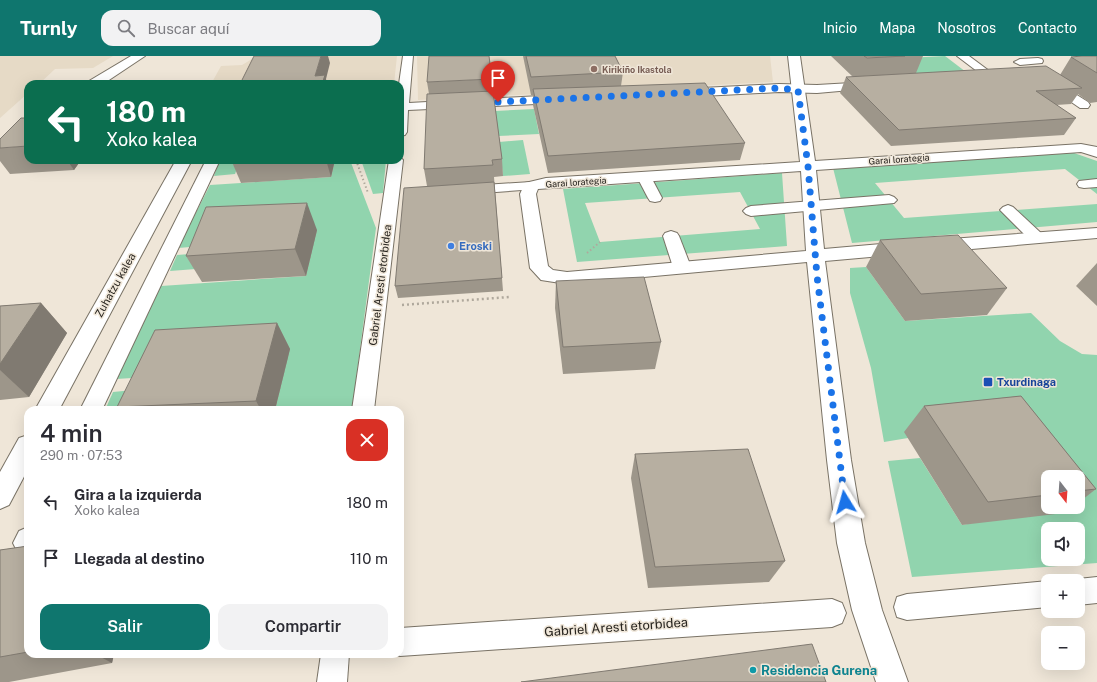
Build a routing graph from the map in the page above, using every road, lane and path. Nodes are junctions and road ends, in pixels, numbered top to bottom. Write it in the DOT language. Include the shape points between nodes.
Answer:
graph roads {
  1 [pos="138,56"];
  2 [pos="408,56"];
  3 [pos="794,56"];
  4 [pos="967,56"];
  5 [pos="1038,60"];
  6 [pos="1020,62"];
  7 [pos="1061,75"];
  8 [pos="100,80"];
  9 [pos="978,80"];
  10 [pos="882,86"];
  11 [pos="798,90"];
  12 [pos="671,94"];
  13 [pos="404,96"];
  14 [pos="569,99"];
  15 [pos="1084,105"];
  16 [pos="404,106"];
  17 [pos="1097,152"];
  18 [pos="182,164"];
  19 [pos="211,164"];
  20 [pos="396,164"];
  21 [pos="808,166"];
  22 [pos="644,177"];
  23 [pos="531,186"];
  24 [pos="454,191"];
  25 [pos="655,198"];
  26 [pos="889,200"];
  27 [pos="812,207"];
  28 [pos="1008,210"];
  29 [pos="751,211"];
  30 [pos="1097,233"];
  31 [pos="671,236"];
  32 [pos="1036,237"];
  33 [pos="816,256"];
  34 [pos="682,267"];
  35 [pos="509,297"];
  36 [pos="377,307"];
  37 [pos="49,406"];
  38 [pos="93,406"];
  39 [pos="365,406"];
  40 [pos="24,453"];
  41 [pos="0,497"];
  42 [pos="1097,590"];
  43 [pos="1085,591"];
  44 [pos="1041,595"];
  45 [pos="907,607"];
  46 [pos="832,613"];
  47 [pos="404,642"];
  48 [pos="335,658"];
  49 [pos="332,682"];
  50 [pos="892,682"];
  1 -- 8 [label="street"];
  2 -- 13 [label="street"];
  3 -- 11 [label="street"];
  4 -- 9 [label="street" via="998,79"];
  5 -- 6 [label="street"];
  7 -- 15 [label="street" via="1043,76"];
  10 -- 11 [label="street"];
  11 -- 12 [label="street" via="779,88"];
  11 -- 21 [label="street"];
  14 -- 16 [label="street"];
  17 -- 21 [label="street, Garai lorategia" via="1081,148"];
  18 -- 37 [label="street, Zuhatzu kalea"];
  19 -- 38 [label="street"];
  20 -- 36 [label="street, Gabriel Aresti etorbidea" via="400,194"];
  21 -- 22 [label="street, Garai lorategia"];
  21 -- 27 [label="street"];
  22 -- 23 [label="street, Garai lorategia"];
  22 -- 25 [label="street"];
  23 -- 24 [label="street"];
  23 -- 34 [label="street, Garai lorategia" via="528,194 539,268 548,276 567,278"];
  26 -- 27 [label="street"];
  27 -- 29 [label="street"];
  27 -- 33 [label="street"];
  28 -- 32 [label="street"];
  30 -- 32 [label="street, Garai lorategia"];
  31 -- 34 [label="street"];
  32 -- 33 [label="street, Garai lorategia"];
  33 -- 34 [label="street, Garai lorategia"];
  33 -- 50 [label="street" via="851,544 867,610"];
  35 -- 36 [label="path"];
  36 -- 39 [label="street, Gabriel Aresti etorbidea"];
  40 -- 41 [label="street"];
  42 -- 43 [label="street"];
  44 -- 45 [label="street"];
  46 -- 47 [label="street, Gabriel Aresti etorbidea"];
  48 -- 49 [label="street"];
}
